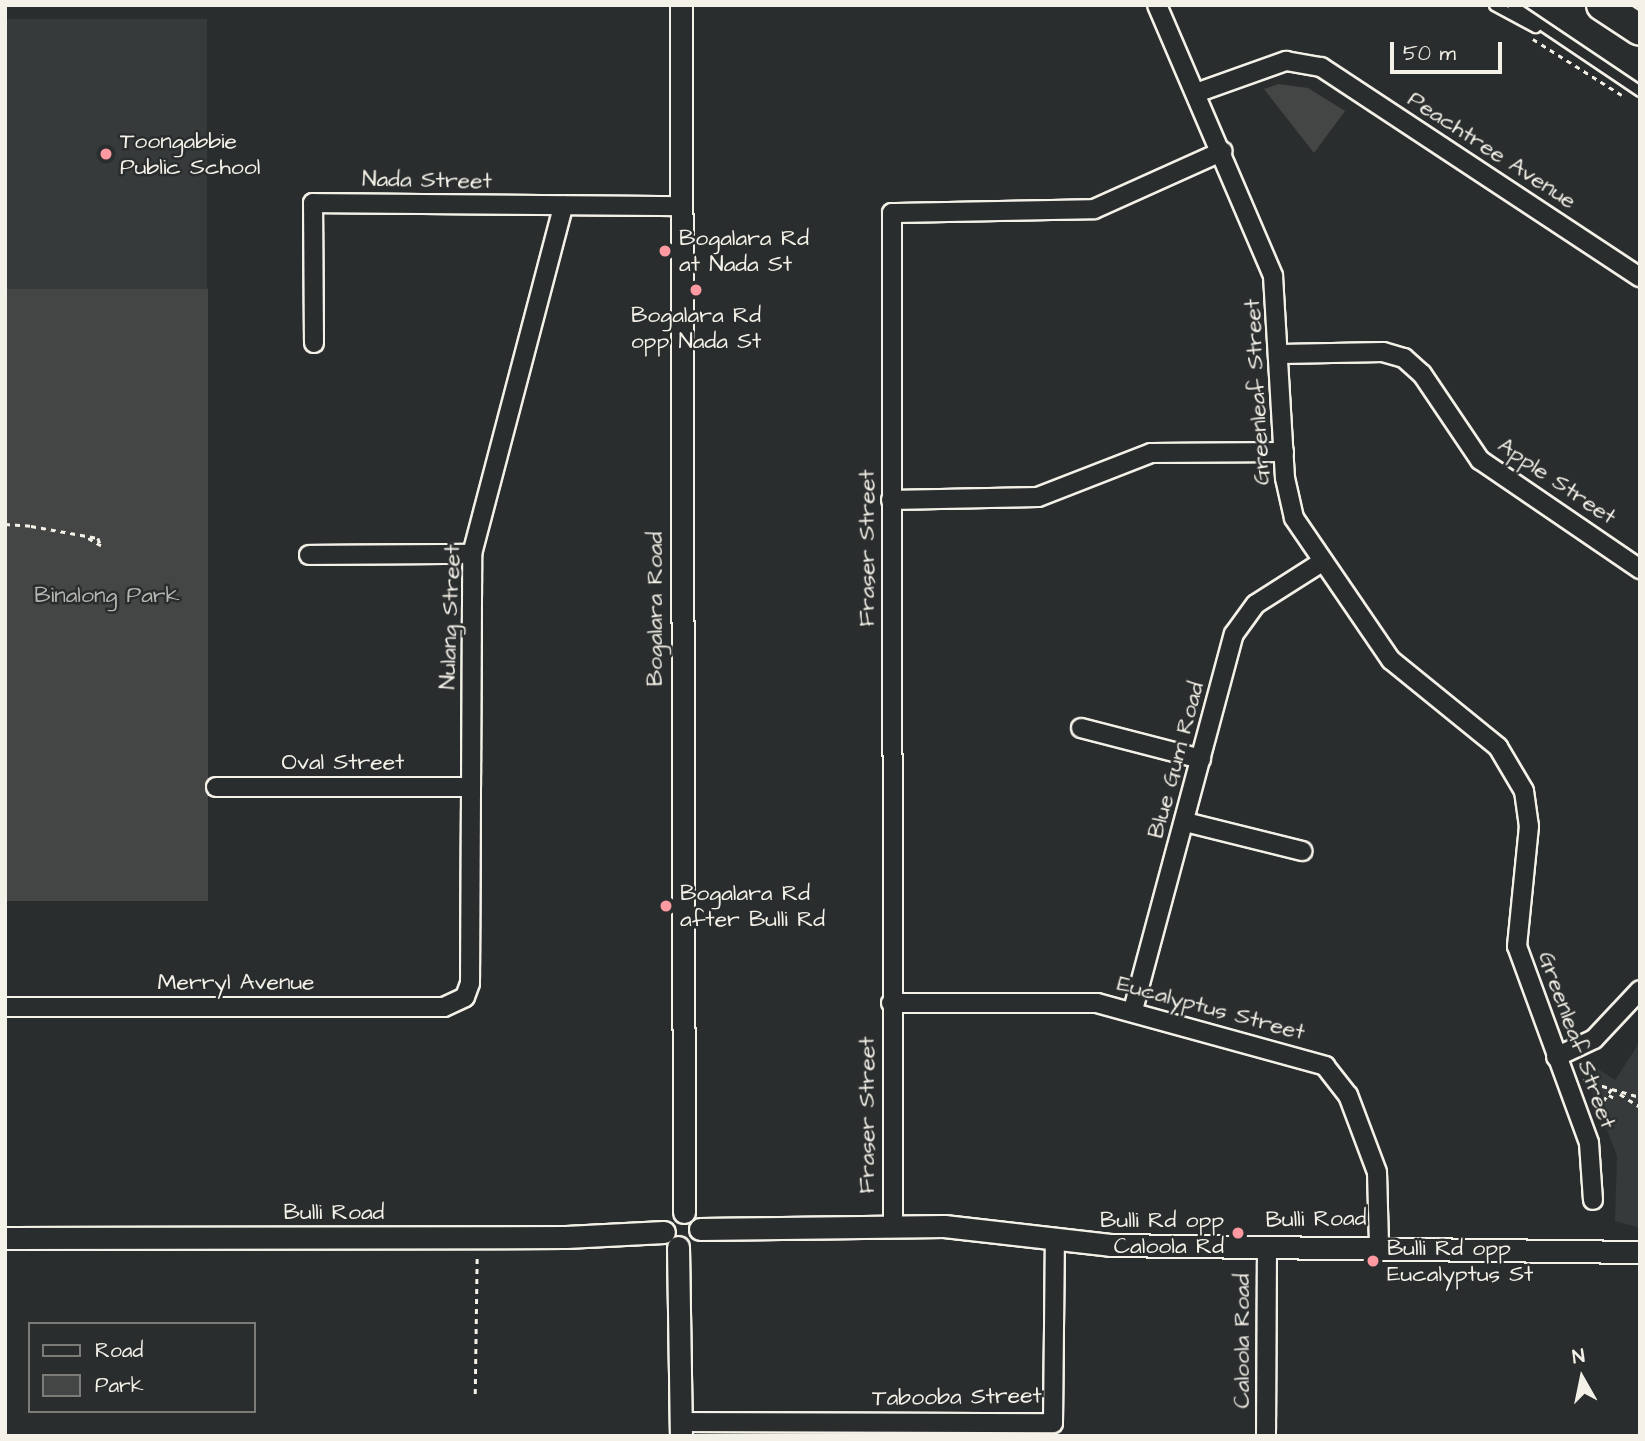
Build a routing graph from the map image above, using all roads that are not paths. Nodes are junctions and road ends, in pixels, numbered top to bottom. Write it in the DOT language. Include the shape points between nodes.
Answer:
graph roads {
  1 [pos="681,5"];
  2 [pos="1157,5"];
  3 [pos="1494,5"];
  4 [pos="1512,5"];
  5 [pos="1602,5"];
  6 [pos="1640,30"];
  7 [pos="1576,50"];
  8 [pos="1640,91"];
  9 [pos="1196,93"];
  10 [pos="1223,151"];
  11 [pos="680,205"];
  12 [pos="563,206"];
  13 [pos="1640,277"];
  14 [pos="314,343"];
  15 [pos="1281,354"];
  16 [pos="1284,452"];
  17 [pos="891,500"];
  18 [pos="472,554"];
  19 [pos="309,555"];
  20 [pos="1322,562"];
  21 [pos="1640,569"];
  22 [pos="1081,728"];
  23 [pos="1201,759"];
  24 [pos="216,787"];
  25 [pos="470,787"];
  26 [pos="1185,822"];
  27 [pos="1302,851"];
  28 [pos="1640,990"];
  29 [pos="465,997"];
  30 [pos="891,1003"];
  31 [pos="5,1007"];
  32 [pos="1133,1010"];
  33 [pos="1556,1057"];
  34 [pos="1594,1200"];
  35 [pos="684,1212"];
  36 [pos="893,1226"];
  37 [pos="700,1229"];
  38 [pos="5,1238"];
  39 [pos="671,1240"];
  40 [pos="1055,1240"];
  41 [pos="1379,1245"];
  42 [pos="1267,1246"];
  43 [pos="1640,1252"];
  44 [pos="681,1429"];
  45 [pos="1266,1436"];
  1 -- 11 [label="street, Bogalara Road"];
  2 -- 9 [label="street, Greenleaf Street"];
  3 -- 7 [label="lane"];
  4 -- 7 [label="lane"];
  5 -- 6 [label="highway"];
  7 -- 8 [label="lane"];
  9 -- 10 [label="street, Greenleaf Street"];
  9 -- 13 [label="street, Peachtree Avenue" via="1286,61 1321,67"];
  10 -- 15 [label="street, Greenleaf Street" via="1273,276"];
  10 -- 17 [label="street, Fraser Street" via="1094,209 892,213"];
  11 -- 12 [label="street, Nada Street"];
  11 -- 35 [label="street, Bogalara Road"];
  12 -- 14 [label="street, Nada Street" via="313,203"];
  12 -- 18 [label="street, Nulang Street"];
  15 -- 16 [label="street, Greenleaf Street"];
  15 -- 21 [label="street, Apple Street" via="1383,352 1404,358 1422,374 1480,460"];
  16 -- 17 [label="street" via="1152,453 1038,497"];
  16 -- 20 [label="street, Greenleaf Street" via="1289,506"];
  17 -- 30 [label="street, Fraser Street"];
  18 -- 19 [label="street"];
  18 -- 25 [label="street, Nulang Street"];
  20 -- 23 [label="street, Blue Gum Road" via="1244,617 1234,634"];
  20 -- 33 [label="street, Greenleaf Street" via="1391,660 1487,735 1518,776 1529,826 1517,946"];
  22 -- 23 [label="street"];
  23 -- 26 [label="street, Blue Gum Road"];
  24 -- 25 [label="street, Oval Street"];
  25 -- 29 [label="street, Nulang Street" via="470,983"];
  26 -- 27 [label="street"];
  26 -- 32 [label="street, Blue Gum Road"];
  28 -- 33 [label="street" via="1594,1039"];
  29 -- 31 [label="street, Merryl Avenue" via="444,1007"];
  30 -- 32 [label="street, Eucalyptus Street" via="1097,1003"];
  30 -- 36 [label="street, Fraser Street"];
  32 -- 41 [label="street, Eucalyptus Street" via="1306,1057 1339,1079 1377,1172"];
  33 -- 34 [label="street, Greenleaf Street" via="1589,1143"];
  35 -- 37 [label="street" via="697,1220"];
  35 -- 39 [label="street" via="667,1218"];
  36 -- 37 [label="street, Bulli Road"];
  36 -- 40 [label="street, Bulli Road" via="960,1227"];
  37 -- 39 [label="street" via="693,1243"];
  38 -- 39 [label="street, Bulli Road"];
  39 -- 44 [label="street"];
  40 -- 42 [label="street, Bulli Road"];
  40 -- 44 [label="street, Tabooba Street" via="1053,1423"];
  41 -- 42 [label="street, Bulli Road"];
  41 -- 43 [label="street, Bulli Road"];
  42 -- 45 [label="street, Caloola Road"];
}
